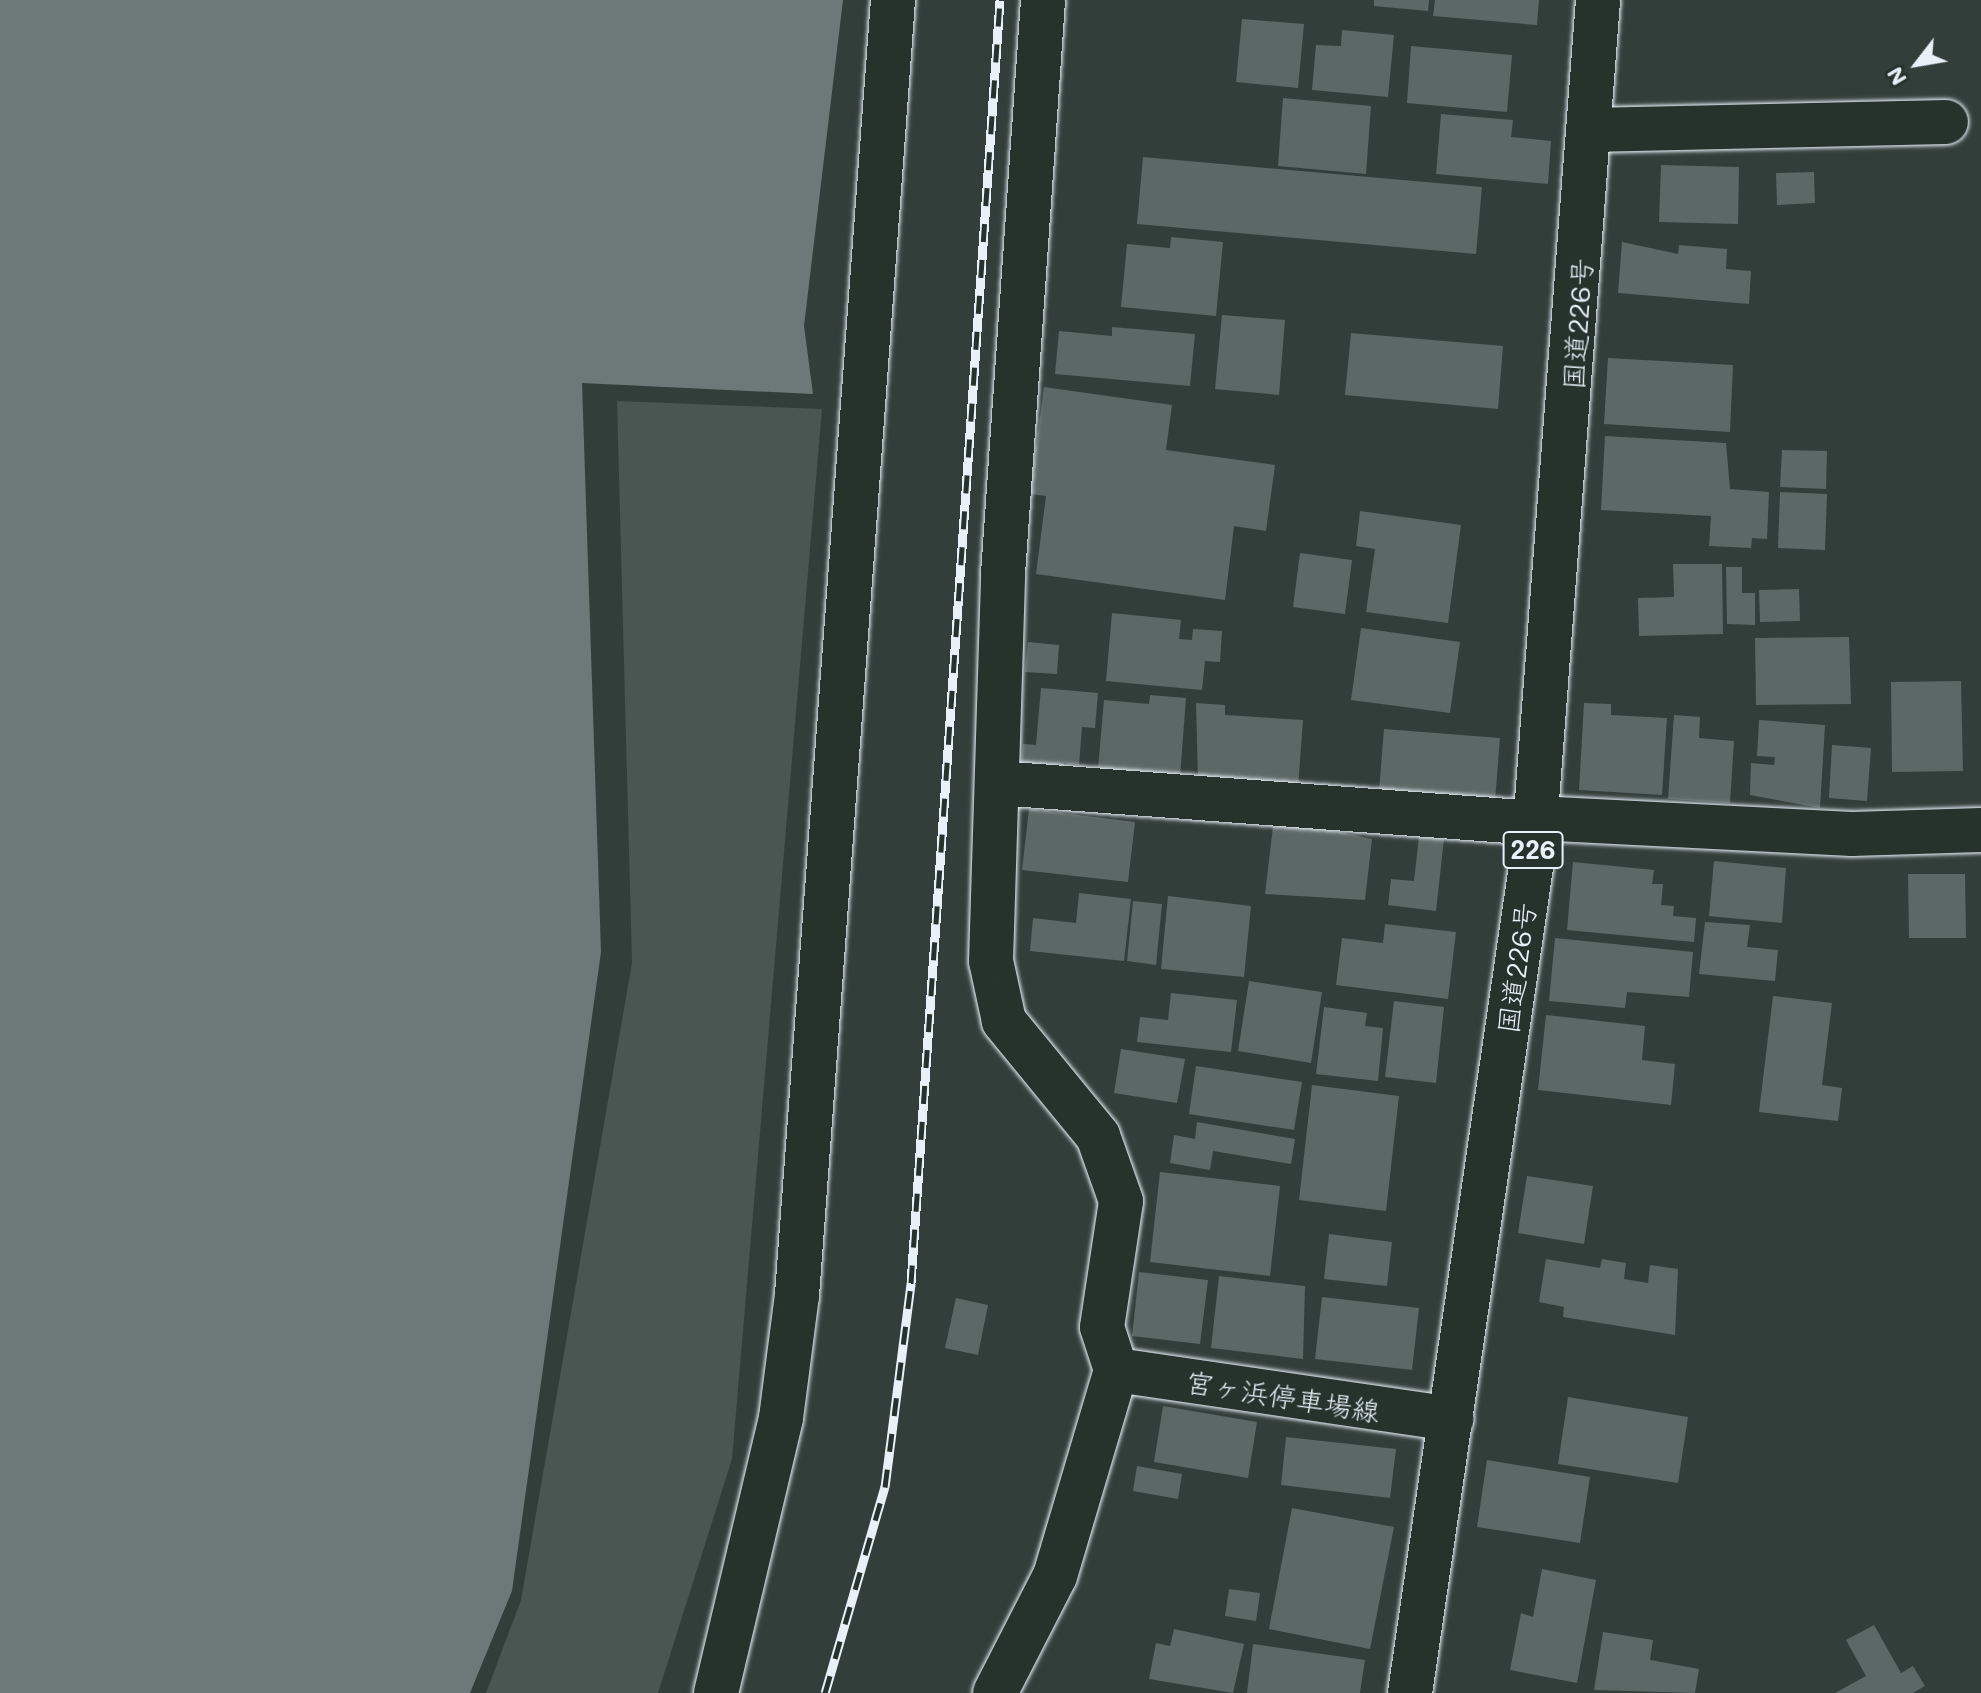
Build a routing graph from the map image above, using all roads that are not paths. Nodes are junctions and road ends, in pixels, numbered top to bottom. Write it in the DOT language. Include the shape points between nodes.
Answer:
graph roads {
  1 [pos="893,0"];
  2 [pos="1043,0"];
  3 [pos="1598,0"];
  4 [pos="1946,122"];
  5 [pos="1590,130"];
  6 [pos="998,783"];
  7 [pos="1536,821"];
  8 [pos="1981,830"];
  9 [pos="1116,1370"];
  10 [pos="1451,1419"];
  11 [pos="716,1693"];
  12 [pos="995,1693"];
  13 [pos="1410,1693"];
  1 -- 11 [label="main road" via="797,1295 781,1418"];
  2 -- 6 [label="main road" via="1003,574"];
  3 -- 5 [label="main road, 国道226号 / 226"];
  4 -- 5 [label="main road"];
  5 -- 7 [label="main road, 国道226号 / 226"];
  6 -- 7 [label="main road"];
  6 -- 9 [label="main road" via="991,961 1004,1021 1098,1136 1121,1201 1102,1327"];
  7 -- 8 [label="main road" via="1852,834"];
  7 -- 10 [label="main road, 国道226号 / 226"];
  9 -- 10 [label="main road, 宮ヶ浜停車場線"];
  9 -- 12 [label="main road" via="1055,1576"];
  10 -- 13 [label="main road, 国道226号 / 226"];
}
